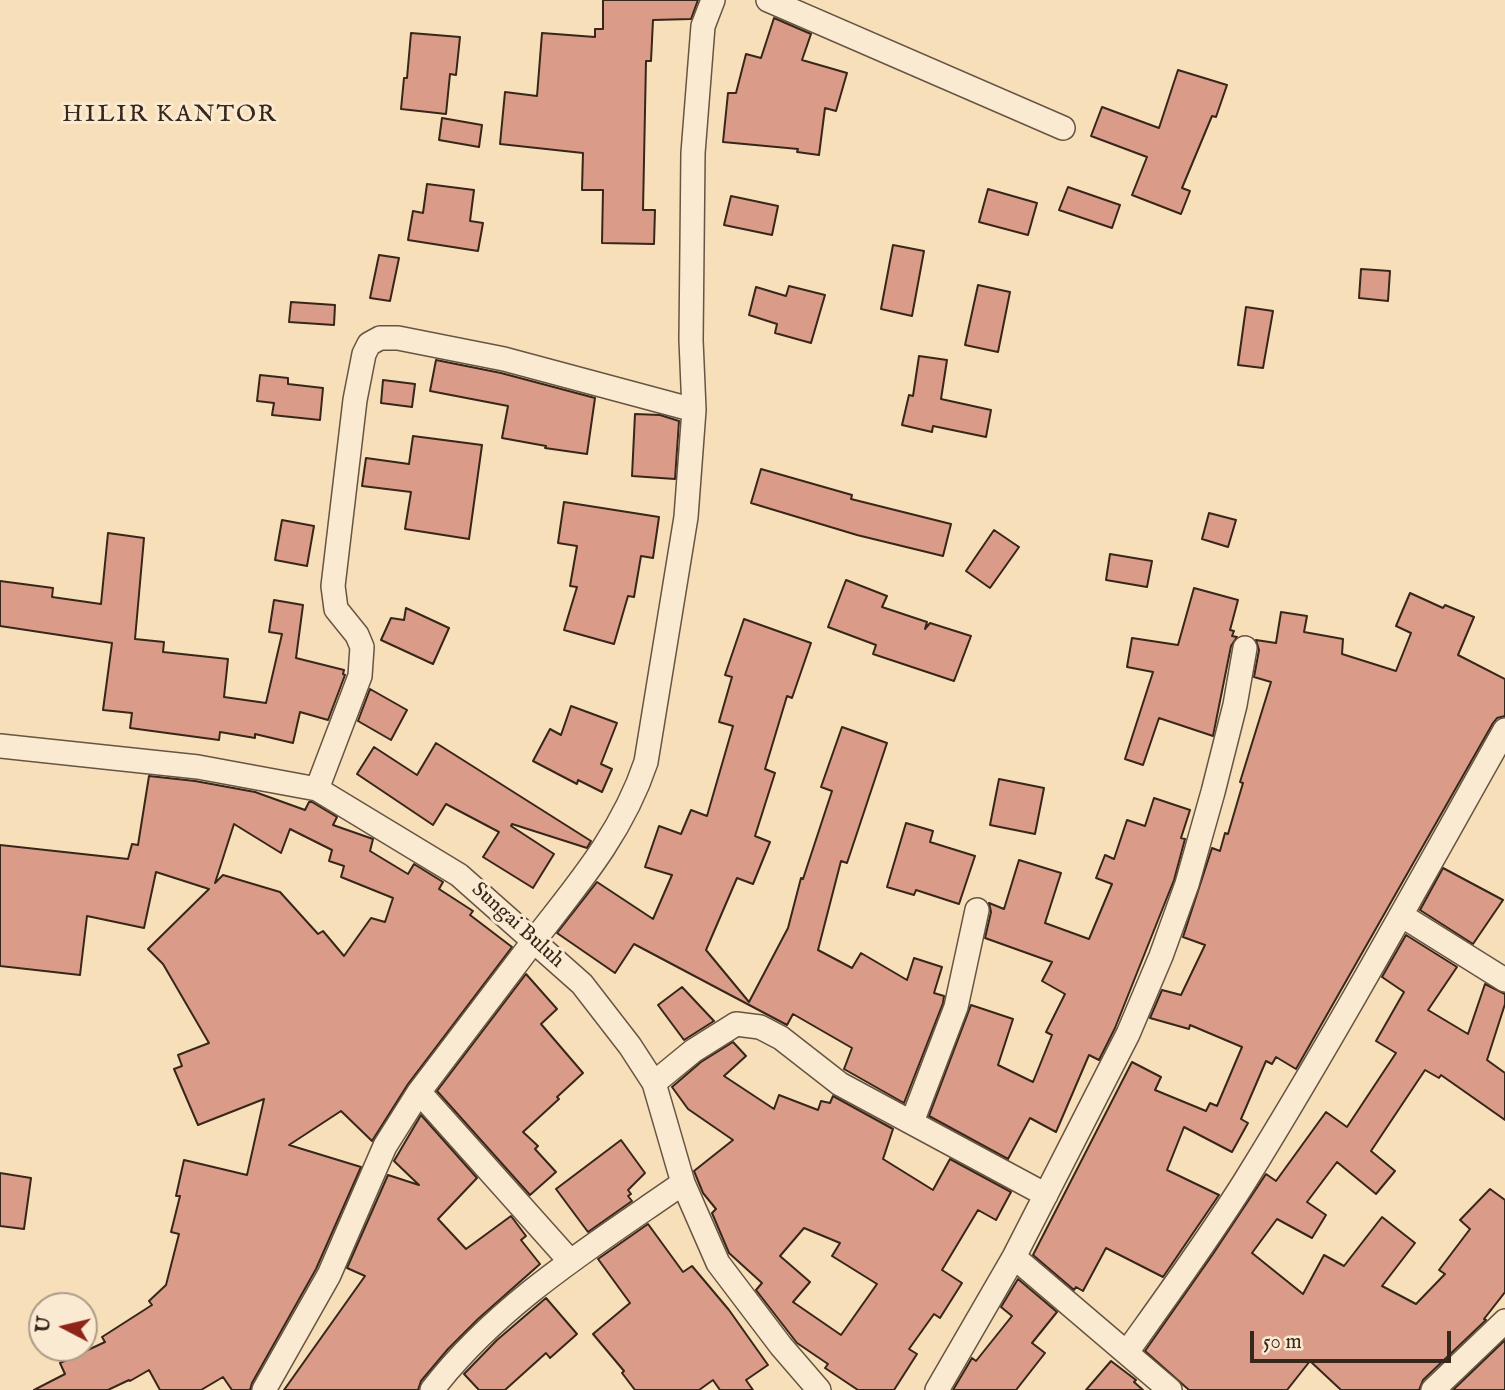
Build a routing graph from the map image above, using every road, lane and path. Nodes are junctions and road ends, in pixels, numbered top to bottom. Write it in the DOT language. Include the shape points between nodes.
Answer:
graph roads {
  1 [pos="713,0"];
  2 [pos="768,0"];
  3 [pos="1063,128"];
  4 [pos="694,410"];
  5 [pos="1245,648"];
  6 [pos="1505,730"];
  7 [pos="0,746"];
  8 [pos="317,789"];
  9 [pos="977,909"];
  10 [pos="1401,915"];
  11 [pos="535,940"];
  12 [pos="1505,980"];
  13 [pos="654,1083"];
  14 [pos="419,1092"];
  15 [pos="912,1122"];
  16 [pos="683,1183"];
  17 [pos="1046,1195"];
  18 [pos="1014,1257"];
  19 [pos="570,1262"];
  20 [pos="1505,1321"];
  21 [pos="1127,1352"];
  22 [pos="264,1390"];
  23 [pos="432,1390"];
  24 [pos="819,1390"];
  25 [pos="937,1390"];
  26 [pos="1170,1390"];
  27 [pos="1433,1390"];
  1 -- 4 [label="street" via="703,26 693,153"];
  2 -- 3 [label="street"];
  4 -- 8 [label="street" via="504,359 398,338 380,338 369,344 355,400 334,586 337,609 357,635 362,659"];
  4 -- 11 [label="street" via="686,517 646,762 624,817"];
  5 -- 17 [label="street" via="1213,792 1161,956 1128,1034"];
  6 -- 10 [label="street"];
  7 -- 8 [label="street, Sungai Buluh" via="198,767"];
  8 -- 11 [label="street, Sungai Buluh" via="459,875"];
  9 -- 15 [label="street" via="956,1007"];
  10 -- 12 [label="street"];
  10 -- 21 [label="street" via="1244,1181"];
  11 -- 13 [label="street, Sungai Buluh" via="582,984"];
  11 -- 14 [label="street"];
  13 -- 15 [label="street" via="736,1024 760,1027 840,1084"];
  13 -- 16 [label="street, Sungai Buluh"];
  14 -- 19 [label="street"];
  14 -- 22 [label="street" via="384,1146 329,1275"];
  15 -- 17 [label="street"];
  16 -- 19 [label="street"];
  16 -- 24 [label="street, Sungai Buluh" via="718,1263"];
  17 -- 18 [label="street"];
  18 -- 21 [label="street"];
  18 -- 25 [label="street"];
  19 -- 23 [label="street" via="505,1312"];
  20 -- 27 [label="street"];
  21 -- 26 [label="street"];
}
